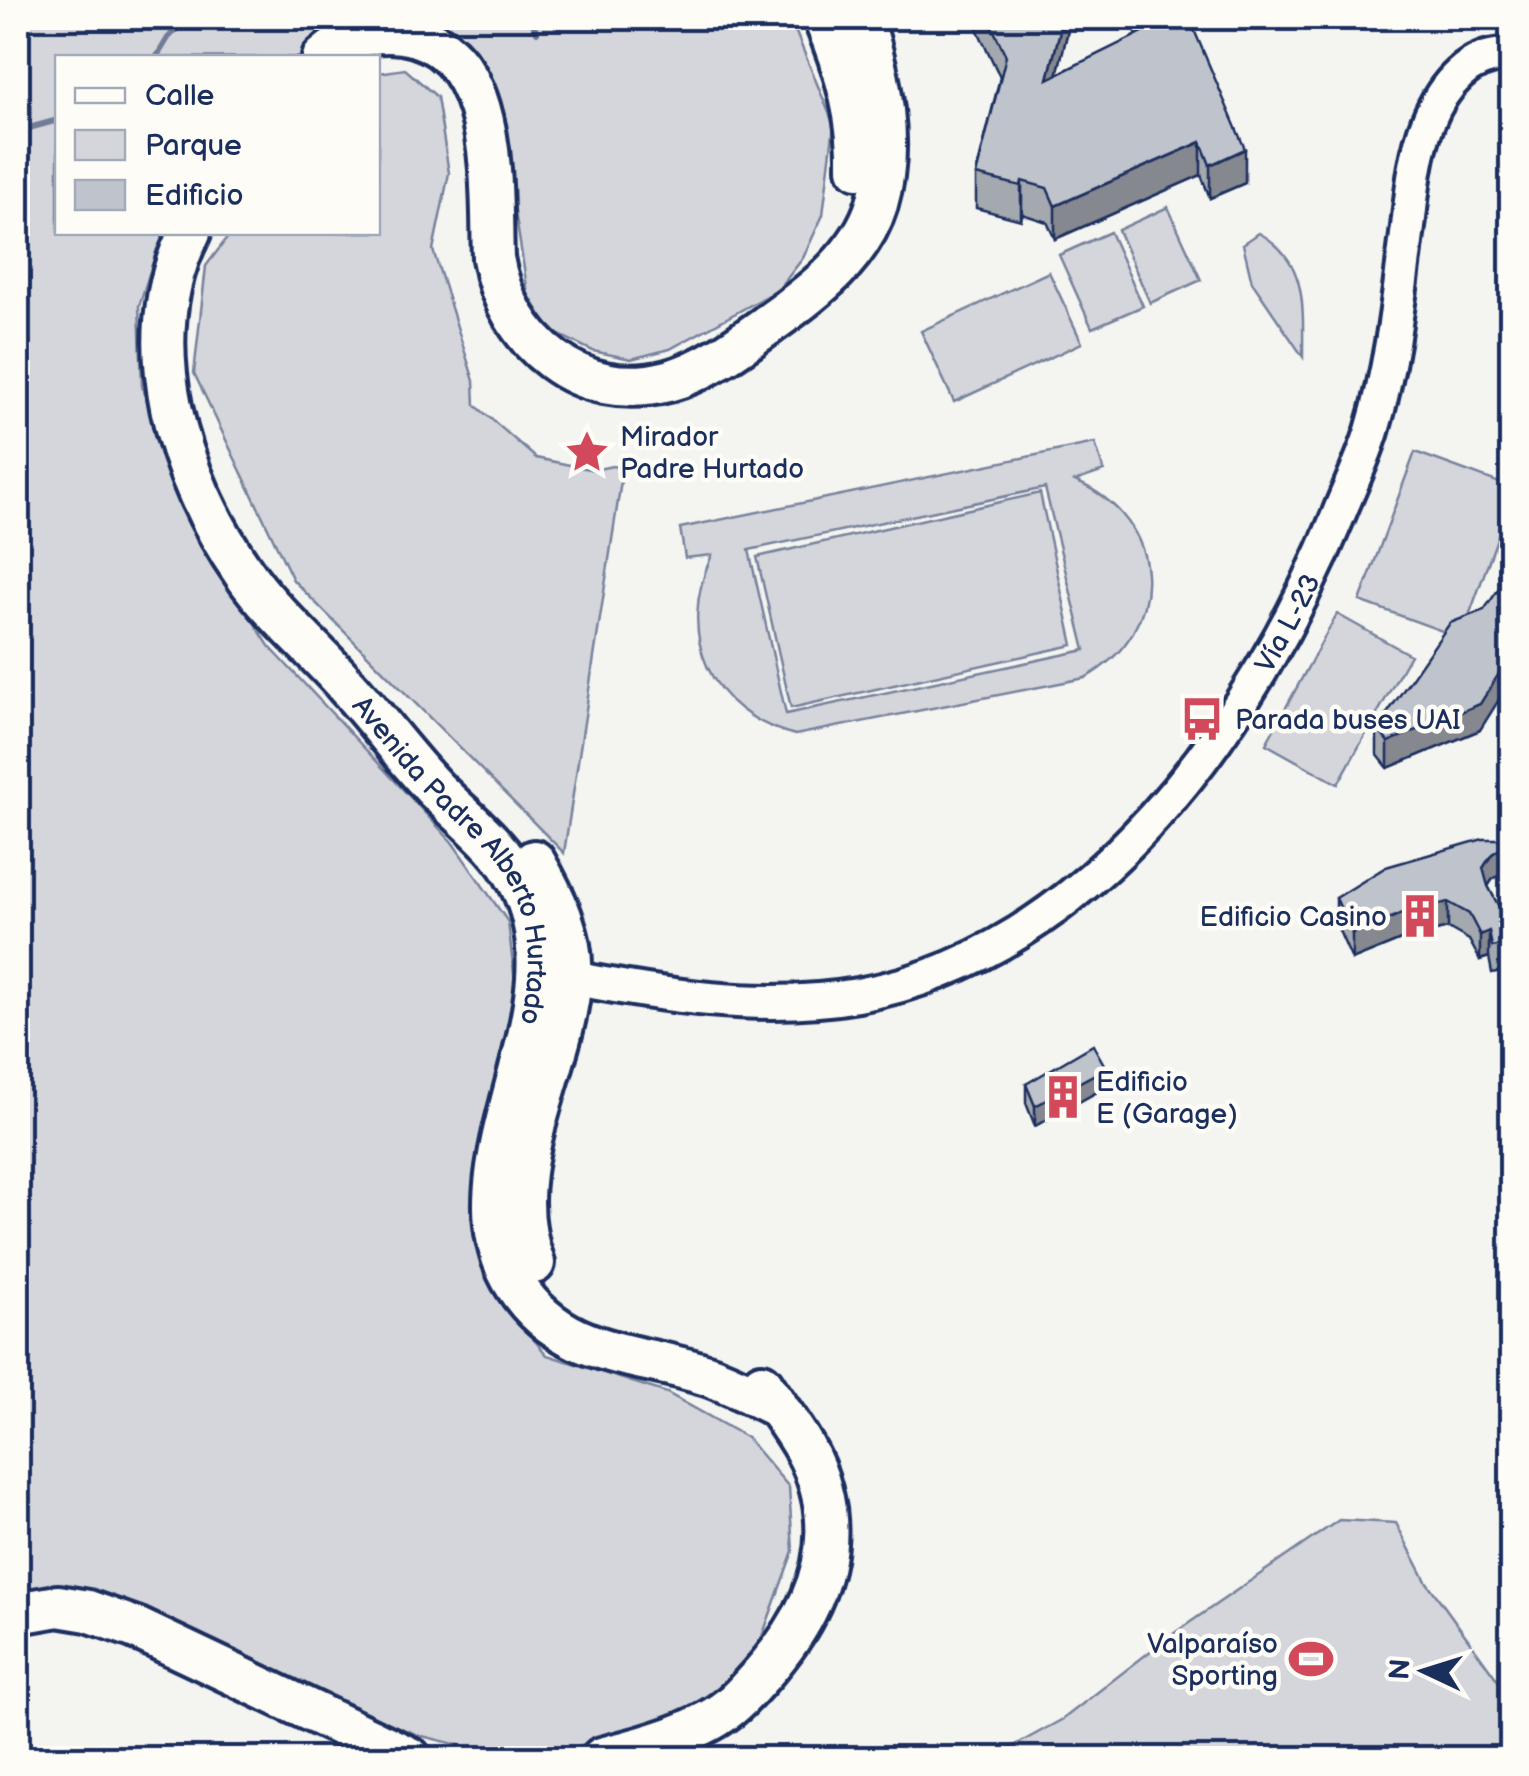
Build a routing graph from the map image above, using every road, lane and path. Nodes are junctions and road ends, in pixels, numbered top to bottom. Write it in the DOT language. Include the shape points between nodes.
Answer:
graph roads {
  1 [pos="824,18"];
  2 [pos="862,18"];
  3 [pos="328,55"];
  4 [pos="1512,56"];
  5 [pos="189,235"];
  6 [pos="823,281"];
  7 [pos="344,683"];
  8 [pos="536,944"];
  9 [pos="571,978"];
  10 [pos="535,998"];
  11 [pos="776,1406"];
  12 [pos="18,1613"];
  13 [pos="410,1758"];
  14 [pos="602,1758"];
  1 -- 6 [label="main road" via="850,92 859,152 850,218"];
  2 -- 6 [label="main road" via="884,118 882,185 867,228"];
  3 -- 6 [label="main road" via="358,37 391,32 440,48 465,72 486,135 493,258 502,297 529,340 568,370 626,386 684,376 736,348"];
  4 -- 9 [label="street, Vía L-23" via="1481,58 1460,73 1427,124 1372,432 1290,623 1212,747 1087,882 1032,924 967,960 862,994 751,1002"];
  5 -- 7 [label="main road, Avenida Padre Alberto Hurtado" via="169,294 165,340 168,390 196,492 246,577"];
  7 -- 8 [label="main road, Avenida Padre Alberto Hurtado" via="504,858 532,912"];
  7 -- 9 [label="main road, Avenida Padre Alberto Hurtado" via="509,824 560,912"];
  8 -- 9 [label="street" via="556,973"];
  8 -- 10 [label="main road, Avenida Padre Alberto Hurtado"];
  9 -- 10 [label="street" via="550,983"];
  9 -- 11 [label="main road, Avenida Padre Alberto Hurtado" via="524,1176 524,1236 538,1272 590,1322 728,1360 759,1378"];
  10 -- 11 [label="main road, Avenida Padre Alberto Hurtado" via="494,1176 497,1238 512,1280 532,1310 592,1347 704,1374"];
  11 -- 14 [label="main road, Avenida Padre Alberto Hurtado" via="803,1444 826,1511 828,1534 812,1605 738,1702 672,1738"];
  12 -- 13 [label="main road" via="58,1606 88,1610"];
}
